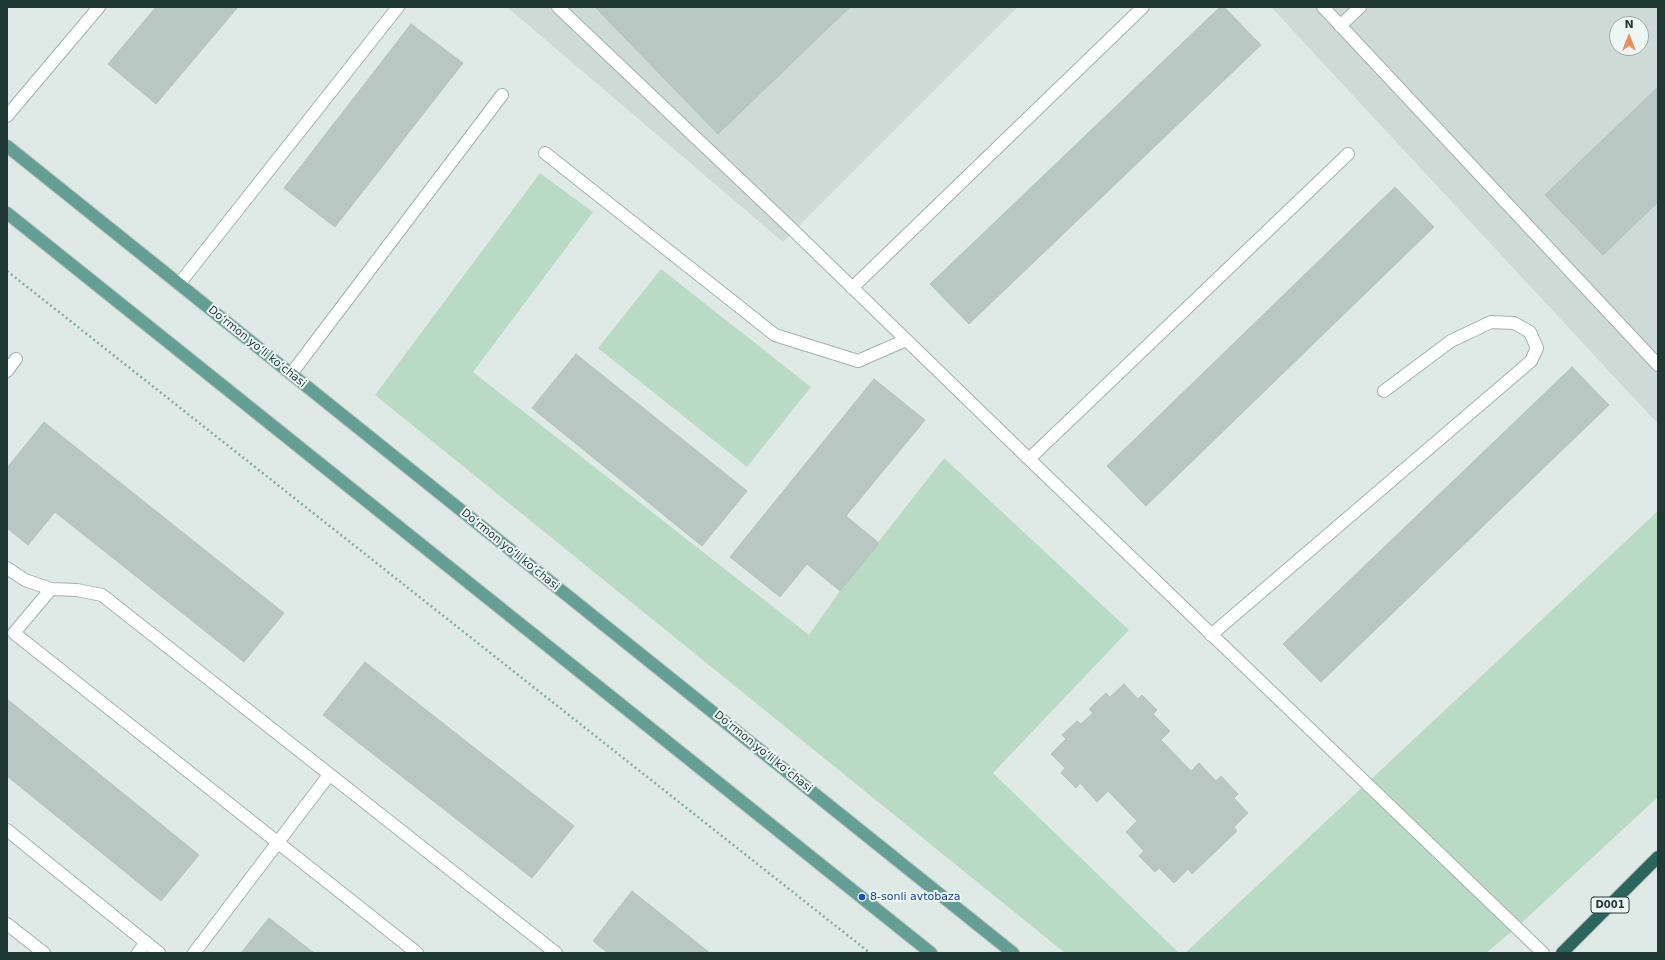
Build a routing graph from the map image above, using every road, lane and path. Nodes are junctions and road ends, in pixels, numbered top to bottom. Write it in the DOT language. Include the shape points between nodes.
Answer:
graph roads {
  1 [pos="99,7"];
  2 [pos="398,7"];
  3 [pos="558,7"];
  4 [pos="1143,7"];
  5 [pos="1323,7"];
  6 [pos="1360,7"];
  7 [pos="1340,26"];
  8 [pos="502,95"];
  9 [pos="7,116"];
  10 [pos="7,146"];
  11 [pos="546,153"];
  12 [pos="1348,154"];
  13 [pos="7,213"];
  14 [pos="7,271"];
  15 [pos="179,284"];
  16 [pos="852,288"];
  17 [pos="906,340"];
  18 [pos="16,359"];
  19 [pos="1658,365"];
  20 [pos="7,371"];
  21 [pos="291,374"];
  22 [pos="1384,391"];
  23 [pos="1028,459"];
  24 [pos="7,568"];
  25 [pos="51,589"];
  26 [pos="1211,635"];
  27 [pos="329,775"];
  28 [pos="7,830"];
  29 [pos="278,843"];
  30 [pos="1658,857"];
  31 [pos="7,924"];
  32 [pos="146,942"];
  33 [pos="44,953"];
  34 [pos="138,953"];
  35 [pos="159,953"];
  36 [pos="194,953"];
  37 [pos="417,953"];
  38 [pos="556,953"];
  39 [pos="870,953"];
  40 [pos="931,953"];
  41 [pos="1013,953"];
  42 [pos="1543,953"];
  43 [pos="1562,953"];
  1 -- 9 [label="lane"];
  2 -- 15 [label="lane"];
  3 -- 16 [label="lane"];
  4 -- 16 [label="lane"];
  5 -- 7 [label="lane"];
  6 -- 7 [label="lane"];
  7 -- 19 [label="lane"];
  8 -- 21 [label="lane"];
  10 -- 15 [label="main road, Do‘rmon yo‘li ko‘chasi"];
  11 -- 17 [label="lane" via="775,335 858,361"];
  12 -- 23 [label="lane"];
  13 -- 40 [label="main road"];
  14 -- 39 [label="path"];
  15 -- 21 [label="main road, Do‘rmon yo‘li ko‘chasi"];
  16 -- 17 [label="lane"];
  17 -- 23 [label="lane"];
  18 -- 20 [label="lane"];
  21 -- 41 [label="main road, Do‘rmon yo‘li ko‘chasi"];
  22 -- 26 [label="lane" via="1451,341 1491,322 1514,323 1530,332 1537,348 1531,361"];
  23 -- 26 [label="lane"];
  24 -- 25 [label="lane" via="25,580"];
  25 -- 27 [label="lane" via="77,590 102,595"];
  25 -- 29 [label="lane" via="14,633"];
  26 -- 42 [label="lane"];
  27 -- 29 [label="lane"];
  27 -- 38 [label="lane"];
  28 -- 32 [label="lane"];
  29 -- 36 [label="lane"];
  29 -- 37 [label="lane"];
  30 -- 43 [label="highway, D001"];
  31 -- 33 [label="lane"];
  32 -- 34 [label="lane"];
  32 -- 35 [label="lane"];
}
